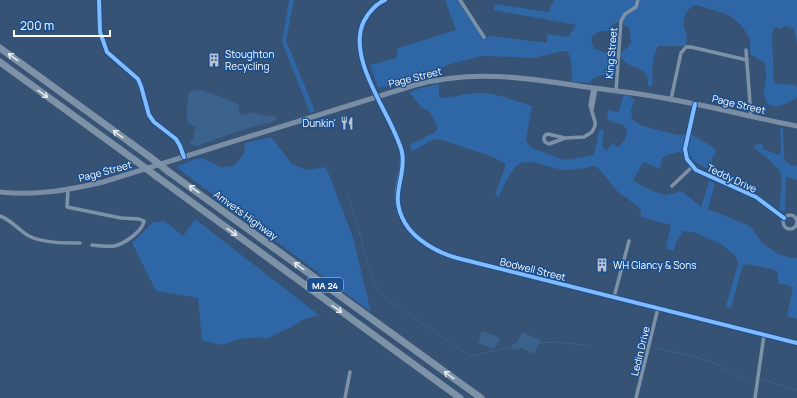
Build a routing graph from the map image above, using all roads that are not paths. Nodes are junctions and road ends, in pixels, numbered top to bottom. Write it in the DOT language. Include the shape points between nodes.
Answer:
graph roads {
  1 [pos="99,0"];
  2 [pos="385,0"];
  3 [pos="460,0"];
  4 [pos="638,0"];
  5 [pos="484,37"];
  6 [pos="0,48"];
  7 [pos="746,50"];
  8 [pos="747,60"];
  9 [pos="0,62"];
  10 [pos="594,88"];
  11 [pos="616,91"];
  12 [pos="377,97"];
  13 [pos="671,99"];
  14 [pos="695,104"];
  15 [pos="751,116"];
  16 [pos="797,126"];
  17 [pos="555,136"];
  18 [pos="565,138"];
  19 [pos="554,142"];
  20 [pos="184,157"];
  21 [pos="693,166"];
  22 [pos="672,186"];
  23 [pos="68,190"];
  24 [pos="0,192"];
  25 [pos="0,216"];
  26 [pos="784,218"];
  27 [pos="629,241"];
  28 [pos="80,243"];
  29 [pos="92,245"];
  30 [pos="614,297"];
  31 [pos="658,308"];
  32 [pos="764,335"];
  33 [pos="797,343"];
  34 [pos="350,372"];
  35 [pos="345,398"];
  36 [pos="460,398"];
  37 [pos="481,398"];
  38 [pos="636,398"];
  39 [pos="755,398"];
  1 -- 20 [label="street" via="100,32 107,52 138,79 149,115 176,139"];
  2 -- 12 [label="street" via="368,14 360,40 360,54"];
  3 -- 5 [label="street"];
  4 -- 11 [label="street, King Street" via="636,6 625,14 621,21"];
  37 -- 6 [label="highway, Amvets Highway / MA 24, one-way, bridge"];
  7 -- 8 [label="street"];
  8 -- 13 [label="street" via="686,48 681,53"];
  8 -- 15 [label="street"];
  9 -- 36 [label="highway, MA 24, one-way, bridge"];
  10 -- 11 [label="main road, Page Street"];
  10 -- 12 [label="main road, Page Street" via="515,76 477,76 428,82"];
  10 -- 18 [label="street" via="590,104 595,124 590,134"];
  11 -- 13 [label="main road, Page Street"];
  12 -- 20 [label="main road, Page Street"];
  12 -- 30 [label="street, Bodwell Street" via="402,153 397,194 399,208 406,224 416,235 451,257"];
  13 -- 14 [label="main road, Page Street"];
  14 -- 15 [label="main road, Page Street"];
  14 -- 21 [label="street" via="685,149"];
  15 -- 16 [label="main road, Page Street"];
  17 -- 18 [label="street"];
  17 -- 19 [label="street" via="557,138"];
  17 -- 19 [label="street" via="547,134 544,139 547,144"];
  18 -- 19 [label="street"];
  20 -- 23 [label="main road, Page Street" via="107,181"];
  21 -- 22 [label="street"];
  21 -- 26 [label="street, Teddy Drive" via="700,172 756,197"];
  23 -- 24 [label="main road, Page Street" via="36,193"];
  23 -- 29 [label="street" via="67,207 142,220 144,223 124,242 114,246"];
  25 -- 28 [label="street" via="10,220 34,238"];
  27 -- 30 [label="street"];
  30 -- 31 [label="street, Bodwell Street"];
  31 -- 32 [label="street, Bodwell Street"];
  31 -- 38 [label="street, Ledin Drive"];
  32 -- 33 [label="street, Bodwell Street"];
  32 -- 39 [label="street"];
  34 -- 35 [label="street"];
}
